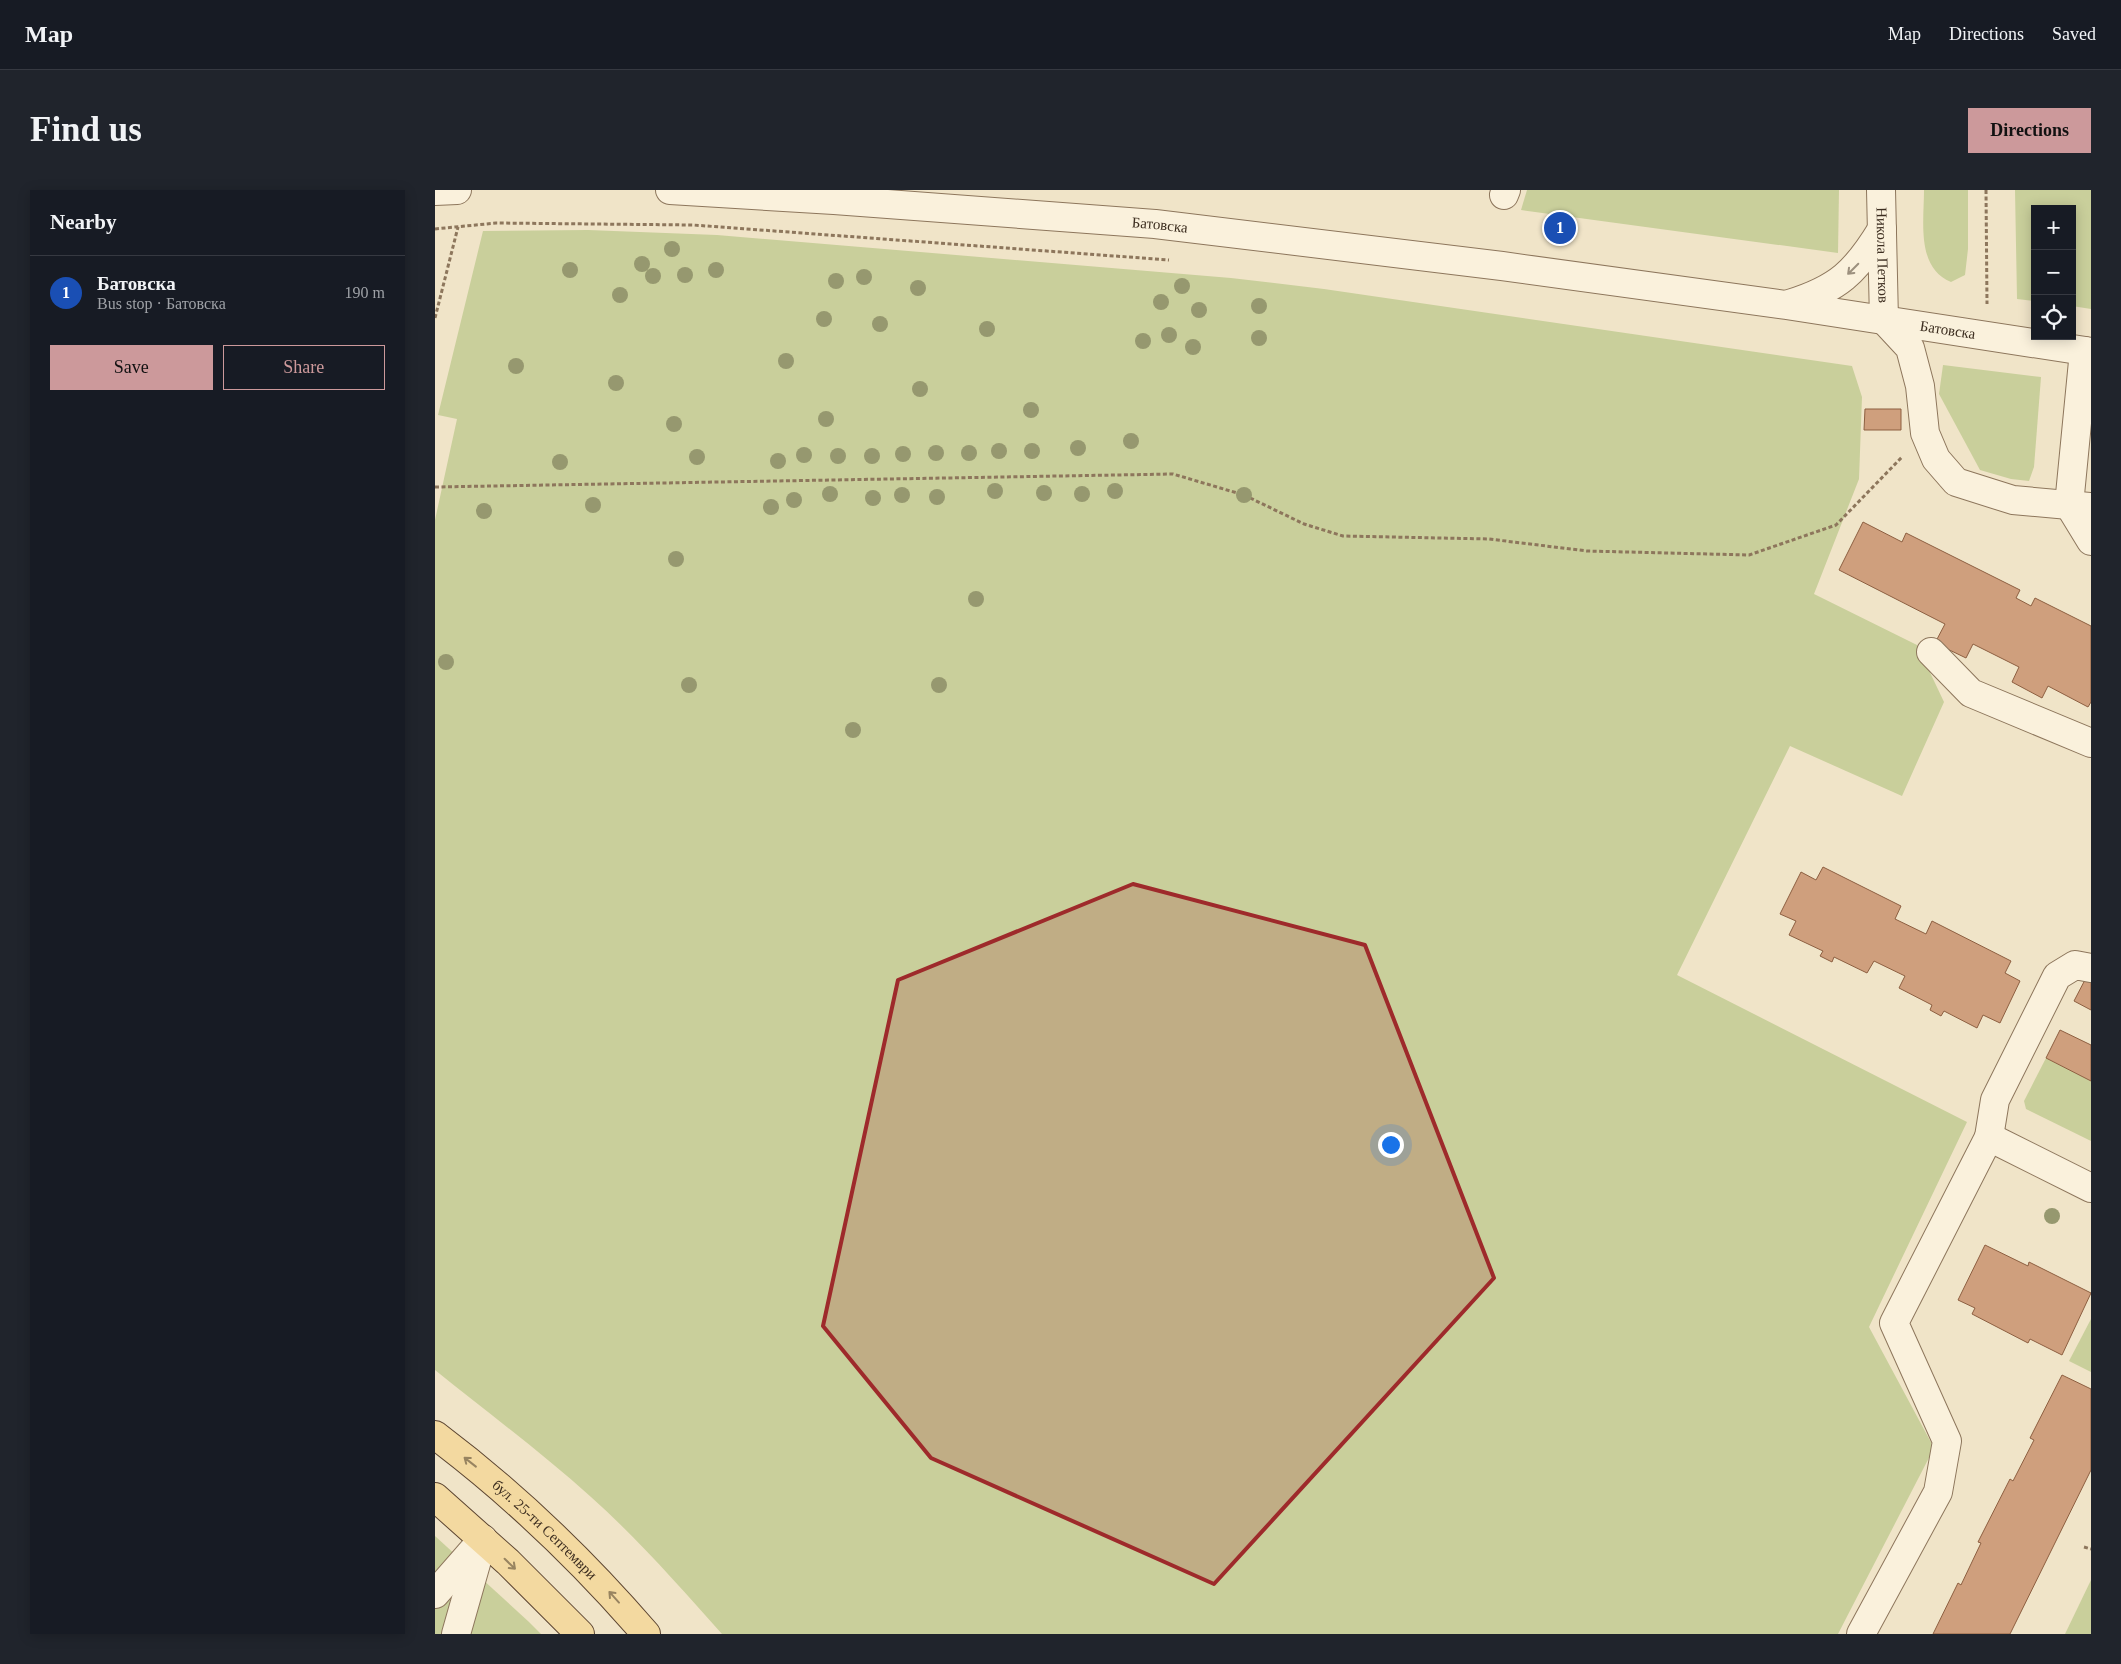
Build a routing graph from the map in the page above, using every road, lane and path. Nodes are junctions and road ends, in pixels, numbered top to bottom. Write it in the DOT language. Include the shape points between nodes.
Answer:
graph roads {
  1 [pos="457,190"];
  2 [pos="671,190"];
  3 [pos="1881,190"];
  4 [pos="1986,190"];
  5 [pos="435,191"];
  6 [pos="458,226"];
  7 [pos="435,229"];
  8 [pos="1882,229"];
  9 [pos="1177,260"];
  10 [pos="1786,305"];
  11 [pos="435,318"];
  12 [pos="1885,320"];
  13 [pos="1988,337"];
  14 [pos="2087,352"];
  15 [pos="1925,433"];
  16 [pos="435,487"];
  17 [pos="2080,506"];
  18 [pos="2091,541"];
  19 [pos="1931,652"];
  20 [pos="2091,743"];
  21 [pos="2091,968"];
  22 [pos="1989,1138"];
  23 [pos="2091,1188"];
  24 [pos="435,1435"];
  25 [pos="435,1497"];
  26 [pos="483,1539"];
  27 [pos="2084,1547"];
  28 [pos="2091,1549"];
  29 [pos="435,1594"];
  30 [pos="456,1634"];
  31 [pos="580,1634"];
  32 [pos="646,1634"];
  33 [pos="1861,1634"];
  1 -- 5 [label="street"];
  2 -- 10 [label="street, Батовска" via="1155,224 1502,266"];
  3 -- 8 [label="street, Никола Петков"];
  4 -- 13 [label="path"];
  6 -- 7 [label="path"];
  6 -- 9 [label="path" via="496,223 693,225"];
  6 -- 11 [label="path"];
  8 -- 10 [label="street, one-way" via="1866,256 1843,279 1816,296"];
  8 -- 12 [label="street, Никола Петков"];
  10 -- 12 [label="street, Батовска"];
  12 -- 13 [label="street, Батовска"];
  12 -- 15 [label="street" via="1910,348 1920,386"];
  13 -- 14 [label="street, Батовска"];
  14 -- 17 [label="street"];
  15 -- 16 [label="path" via="1836,525 1749,555 1587,551 1489,539 1343,536 1304,524 1244,496 1173,474"];
  15 -- 17 [label="street" via="1936,459 1956,482 2013,500"];
  17 -- 18 [label="street"];
  19 -- 20 [label="street" via="1971,693"];
  21 -- 22 [label="street" via="2075,965 2057,976 1995,1100"];
  22 -- 23 [label="street"];
  22 -- 33 [label="street" via="1894,1323 1947,1441 1938,1492"];
  32 -- 24 [label="main road, бул. 25-ти Септември, one-way" via="613,1595 545,1528 484,1473"];
  25 -- 26 [label="main road"];
  26 -- 29 [label="street"];
  26 -- 30 [label="street"];
  26 -- 31 [label="main road, one-way"];
  27 -- 28 [label="path"];
}
